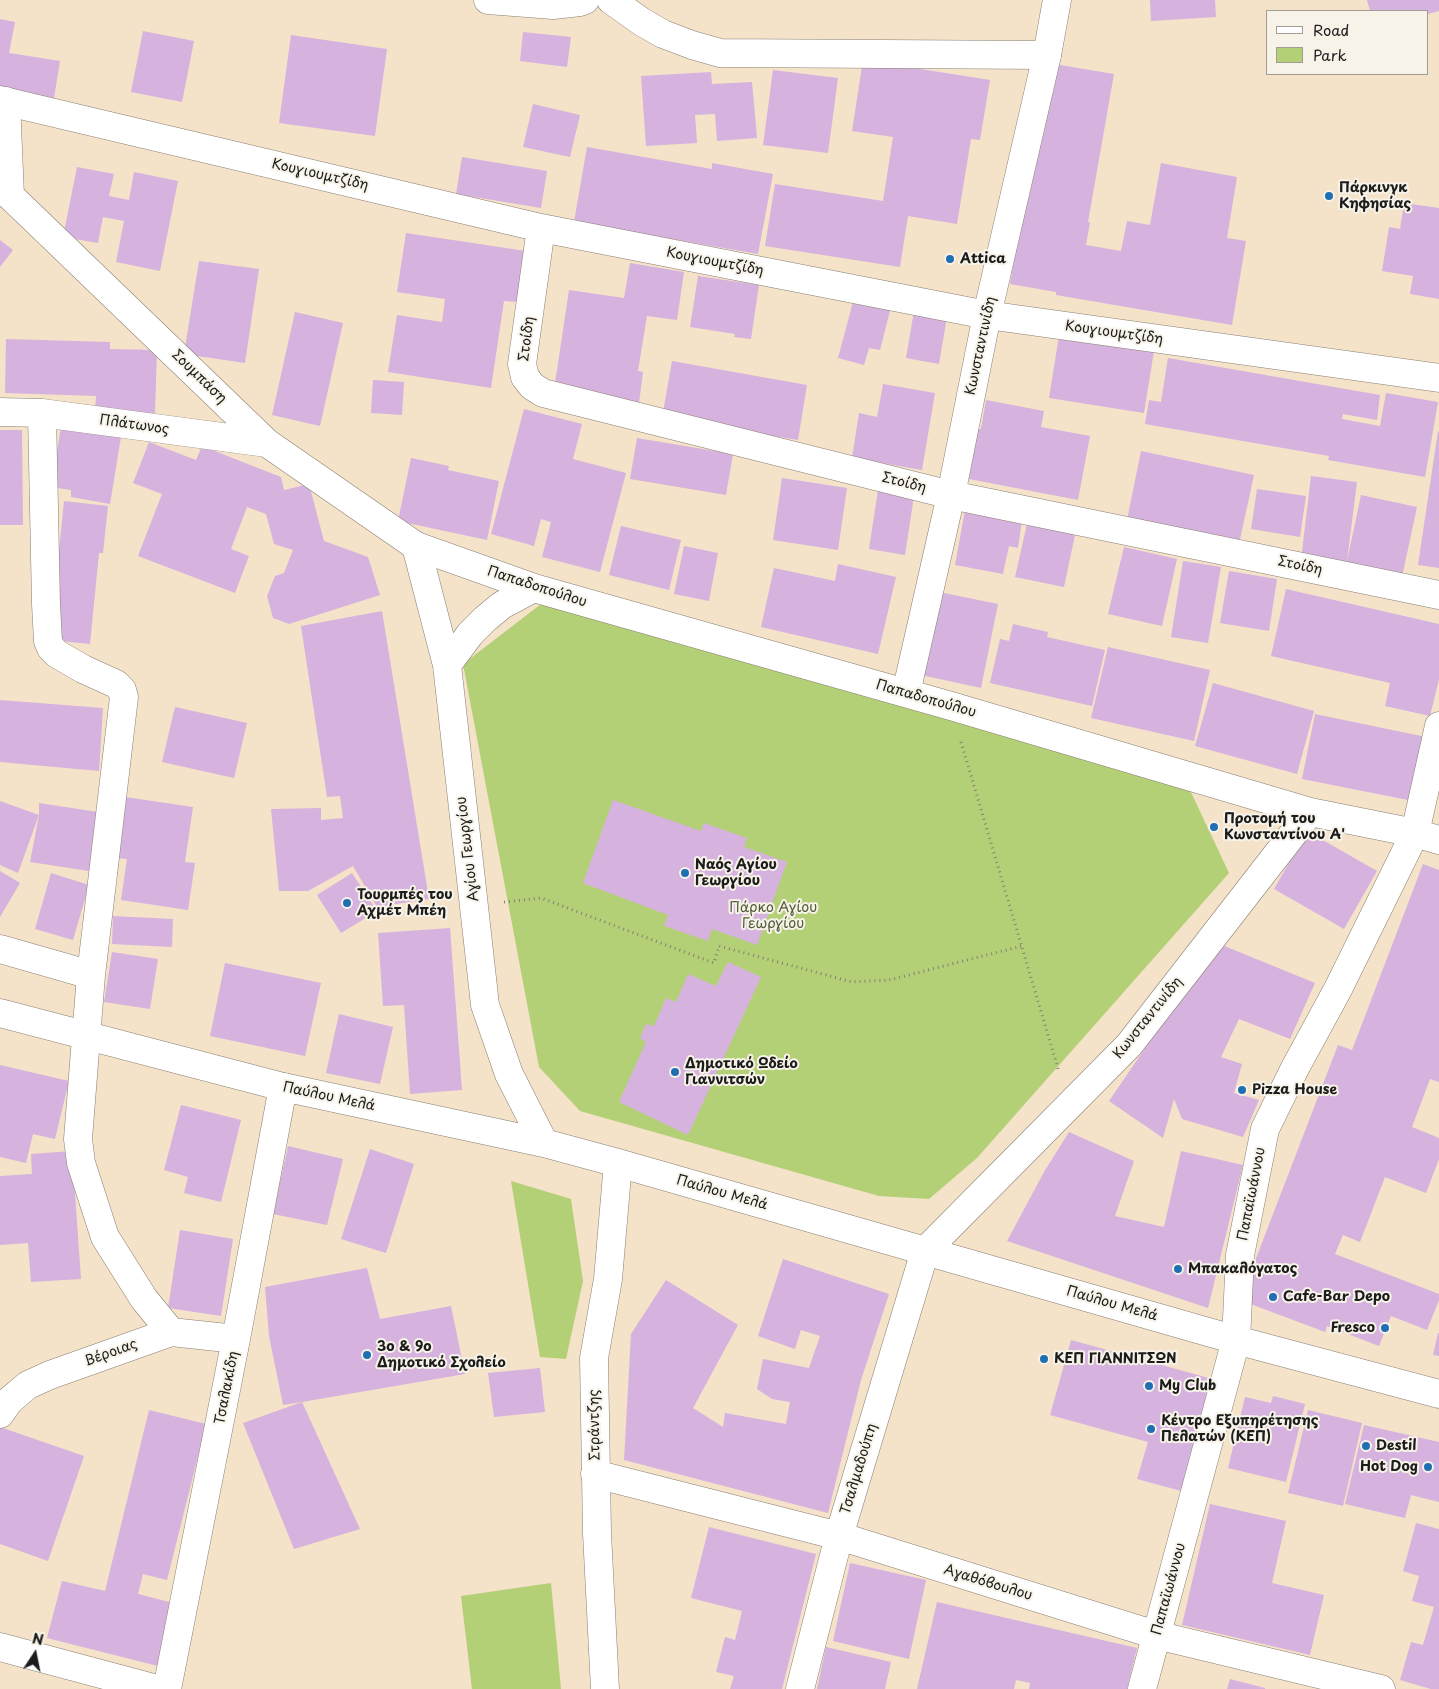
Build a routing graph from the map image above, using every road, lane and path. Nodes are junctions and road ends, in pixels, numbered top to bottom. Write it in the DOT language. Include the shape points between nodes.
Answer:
graph roads {
  1 [pos="488,0"];
  2 [pos="585,0"];
  3 [pos="610,0"];
  4 [pos="1057,0"];
  5 [pos="1047,55"];
  6 [pos="3,101"];
  7 [pos="5,191"];
  8 [pos="541,228"];
  9 [pos="987,315"];
  10 [pos="1439,378"];
  11 [pos="0,412"];
  12 [pos="42,412"];
  13 [pos="267,443"];
  14 [pos="951,495"];
  15 [pos="416,546"];
  16 [pos="534,588"];
  17 [pos="1439,595"];
  18 [pos="447,665"];
  19 [pos="906,693"];
  20 [pos="951,706"];
  21 [pos="1439,726"];
  22 [pos="1310,812"];
  23 [pos="1427,836"];
  24 [pos="474,904"];
  25 [pos="1022,946"];
  26 [pos="0,950"];
  27 [pos="91,975"];
  28 [pos="0,1013"];
  29 [pos="87,1035"];
  30 [pos="283,1087"];
  31 [pos="1069,1106"];
  32 [pos="544,1143"];
  33 [pos="618,1163"];
  34 [pos="924,1251"];
  35 [pos="171,1332"];
  36 [pos="236,1338"];
  37 [pos="1236,1340"];
  38 [pos="1439,1394"];
  39 [pos="0,1414"];
  40 [pos="596,1474"];
  41 [pos="839,1536"];
  42 [pos="1156,1635"];
  43 [pos="0,1647"];
  44 [pos="158,1689"];
  45 [pos="167,1689"];
  46 [pos="606,1689"];
  47 [pos="800,1689"];
  48 [pos="1142,1689"];
  49 [pos="1381,1689"];
  1 -- 2 [label="street" via="552,5"];
  3 -- 5 [label="street" via="663,34 720,53"];
  4 -- 5 [label="street, Κωνσταντινίδη"];
  5 -- 9 [label="street, Κωνσταντινίδη"];
  6 -- 7 [label="street"];
  6 -- 8 [label="street, Κουγιουμτζίδη"];
  7 -- 13 [label="street, Σουμπάση"];
  8 -- 9 [label="street, Κουγιουμτζίδη"];
  8 -- 14 [label="street, Στοίδη" via="522,364 525,377 532,386 543,393"];
  9 -- 10 [label="street, Κουγιουμτζίδη"];
  9 -- 14 [label="street, Κωνσταντινίδη"];
  11 -- 12 [label="street, Πλάτωνος"];
  12 -- 13 [label="street, Πλάτωνος"];
  12 -- 27 [label="street" via="48,641 56,654 116,684 124,697"];
  13 -- 15 [label="street, Σουμπάση"];
  14 -- 17 [label="street, Στοίδη"];
  14 -- 19 [label="street, Κωνσταντινίδη"];
  15 -- 16 [label="street, Παπαδοπούλου"];
  15 -- 18 [label="street, Αγίου Γεωργίου"];
  16 -- 18 [label="street" via="502,605 485,619"];
  16 -- 19 [label="street, Παπαδοπούλου"];
  18 -- 24 [label="street, Αγίου Γεωργίου"];
  19 -- 20 [label="street, Παπαδοπούλου"];
  20 -- 22 [label="street, Παπαδοπούλου"];
  20 -- 25 [label="path"];
  21 -- 23 [label="street, Παπαϊωάννου"];
  22 -- 23 [label="street, Παπαδοπούλου"];
  22 -- 31 [label="street, Κωνσταντινίδη" via="1129,1045"];
  23 -- 37 [label="street, Παπαϊωάννου" via="1342,980 1265,1129 1240,1255"];
  24 -- 25 [label="path" via="541,898 714,963 719,946 852,982 889,980"];
  24 -- 32 [label="street, Αγίου Γεωργίου" via="485,1005 509,1074"];
  25 -- 31 [label="path"];
  26 -- 27 [label="street"];
  27 -- 29 [label="street"];
  28 -- 29 [label="street, Παύλου Μελά"];
  29 -- 30 [label="street, Παύλου Μελά"];
  29 -- 35 [label="street" via="78,1139 81,1163 105,1237 144,1299"];
  30 -- 32 [label="street, Παύλου Μελά"];
  30 -- 36 [label="street, Τσαλακίδη"];
  31 -- 34 [label="street, Κωνσταντινίδη"];
  32 -- 33 [label="street, Παύλου Μελά"];
  33 -- 34 [label="street, Παύλου Μελά"];
  33 -- 40 [label="street, Στράντζης" via="608,1280 594,1358"];
  34 -- 37 [label="street, Παύλου Μελά"];
  34 -- 41 [label="street, Τσαλμαδούπη"];
  35 -- 36 [label="street, Βέροιας"];
  35 -- 39 [label="street, Βέροιας" via="28,1385"];
  36 -- 45 [label="street, Τσαλακίδη"];
  37 -- 38 [label="street, Παύλου Μελά"];
  37 -- 42 [label="street, Παπαϊωάννου"];
  40 -- 41 [label="street, Αγαθόβουλου"];
  40 -- 46 [label="street, Στράντζης"];
  41 -- 42 [label="street, Αγαθόβουλου"];
  41 -- 47 [label="street, Τσαλμαδούπη"];
  42 -- 48 [label="street, Παπαϊωάννου"];
  42 -- 49 [label="street, Αγαθόβουλου"];
  43 -- 44 [label="street"];
}
